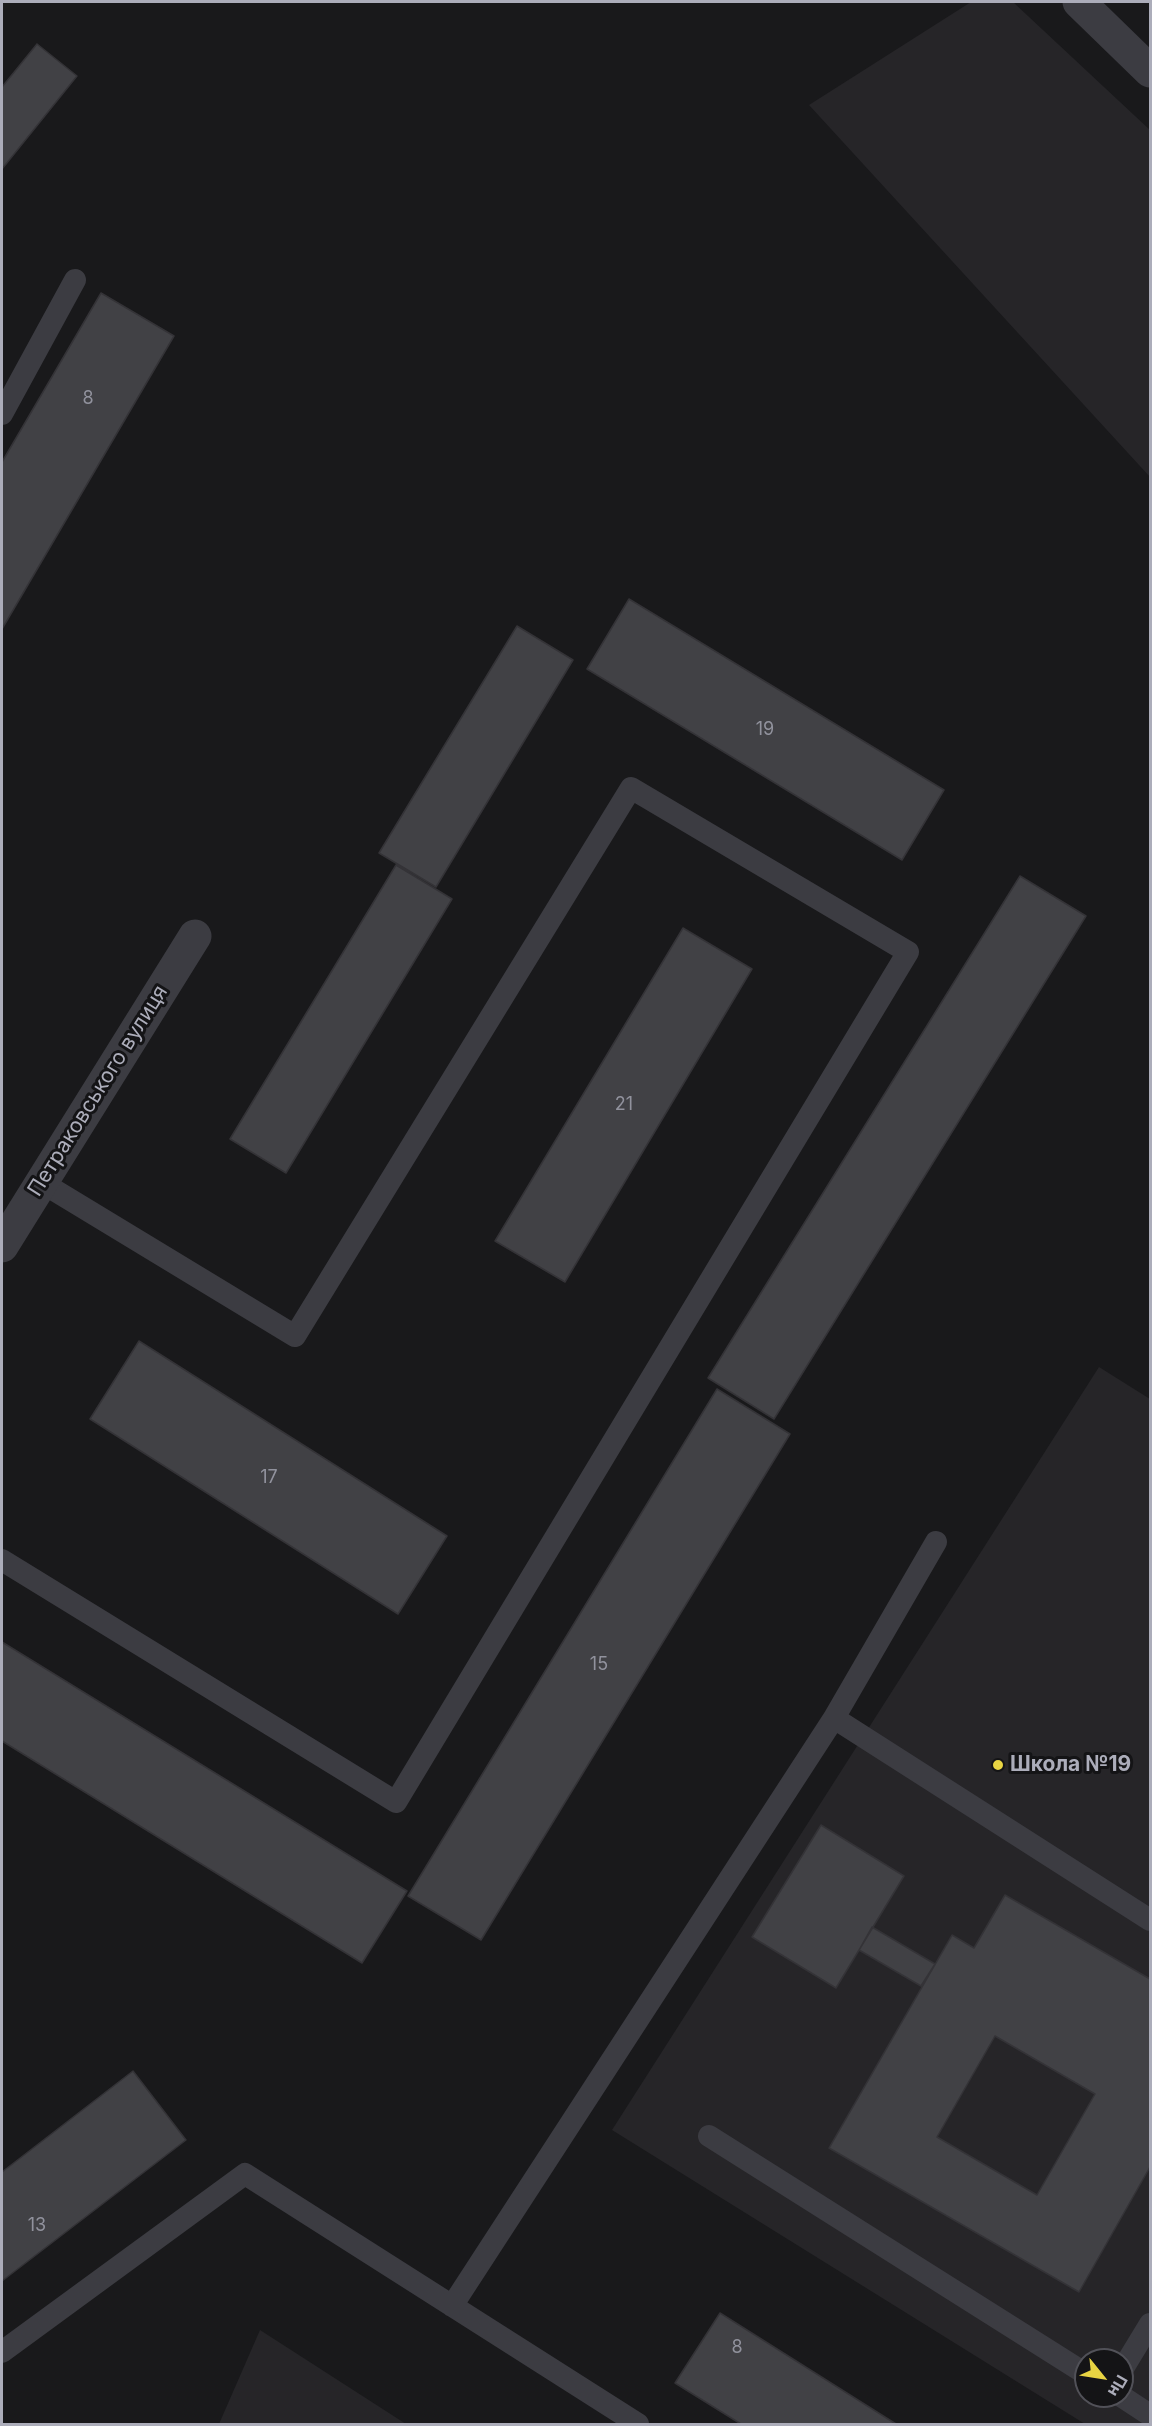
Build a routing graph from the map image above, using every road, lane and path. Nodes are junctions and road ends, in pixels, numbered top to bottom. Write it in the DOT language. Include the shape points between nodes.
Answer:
graph roads {
  1 [pos="1079,2"];
  2 [pos="1150,71"];
  3 [pos="75,280"];
  4 [pos="2,414"];
  5 [pos="195,936"];
  6 [pos="41,1182"];
  7 [pos="4,1237"];
  8 [pos="936,1542"];
  9 [pos="2,1560"];
  10 [pos="834,1718"];
  11 [pos="1150,1920"];
  12 [pos="709,2136"];
  13 [pos="452,2306"];
  14 [pos="1150,2324"];
  15 [pos="1134,2350"];
  16 [pos="2,2352"];
  17 [pos="1074,2366"];
  18 [pos="1134,2405"];
  19 [pos="1150,2415"];
  20 [pos="638,2424"];
  1 -- 2 [label="street"];
  3 -- 4 [label="lane"];
  5 -- 6 [label="street, Петраковського вулиця"];
  6 -- 7 [label="street, Петраковського вулиця"];
  6 -- 9 [label="lane" via="295,1336 632,788 908,952 396,1802"];
  8 -- 10 [label="lane"];
  10 -- 11 [label="lane"];
  10 -- 13 [label="lane"];
  12 -- 17 [label="lane"];
  13 -- 16 [label="lane" via="245,2174"];
  13 -- 20 [label="lane"];
  14 -- 15 [label="lane"];
  18 -- 19 [label="lane"];
}
